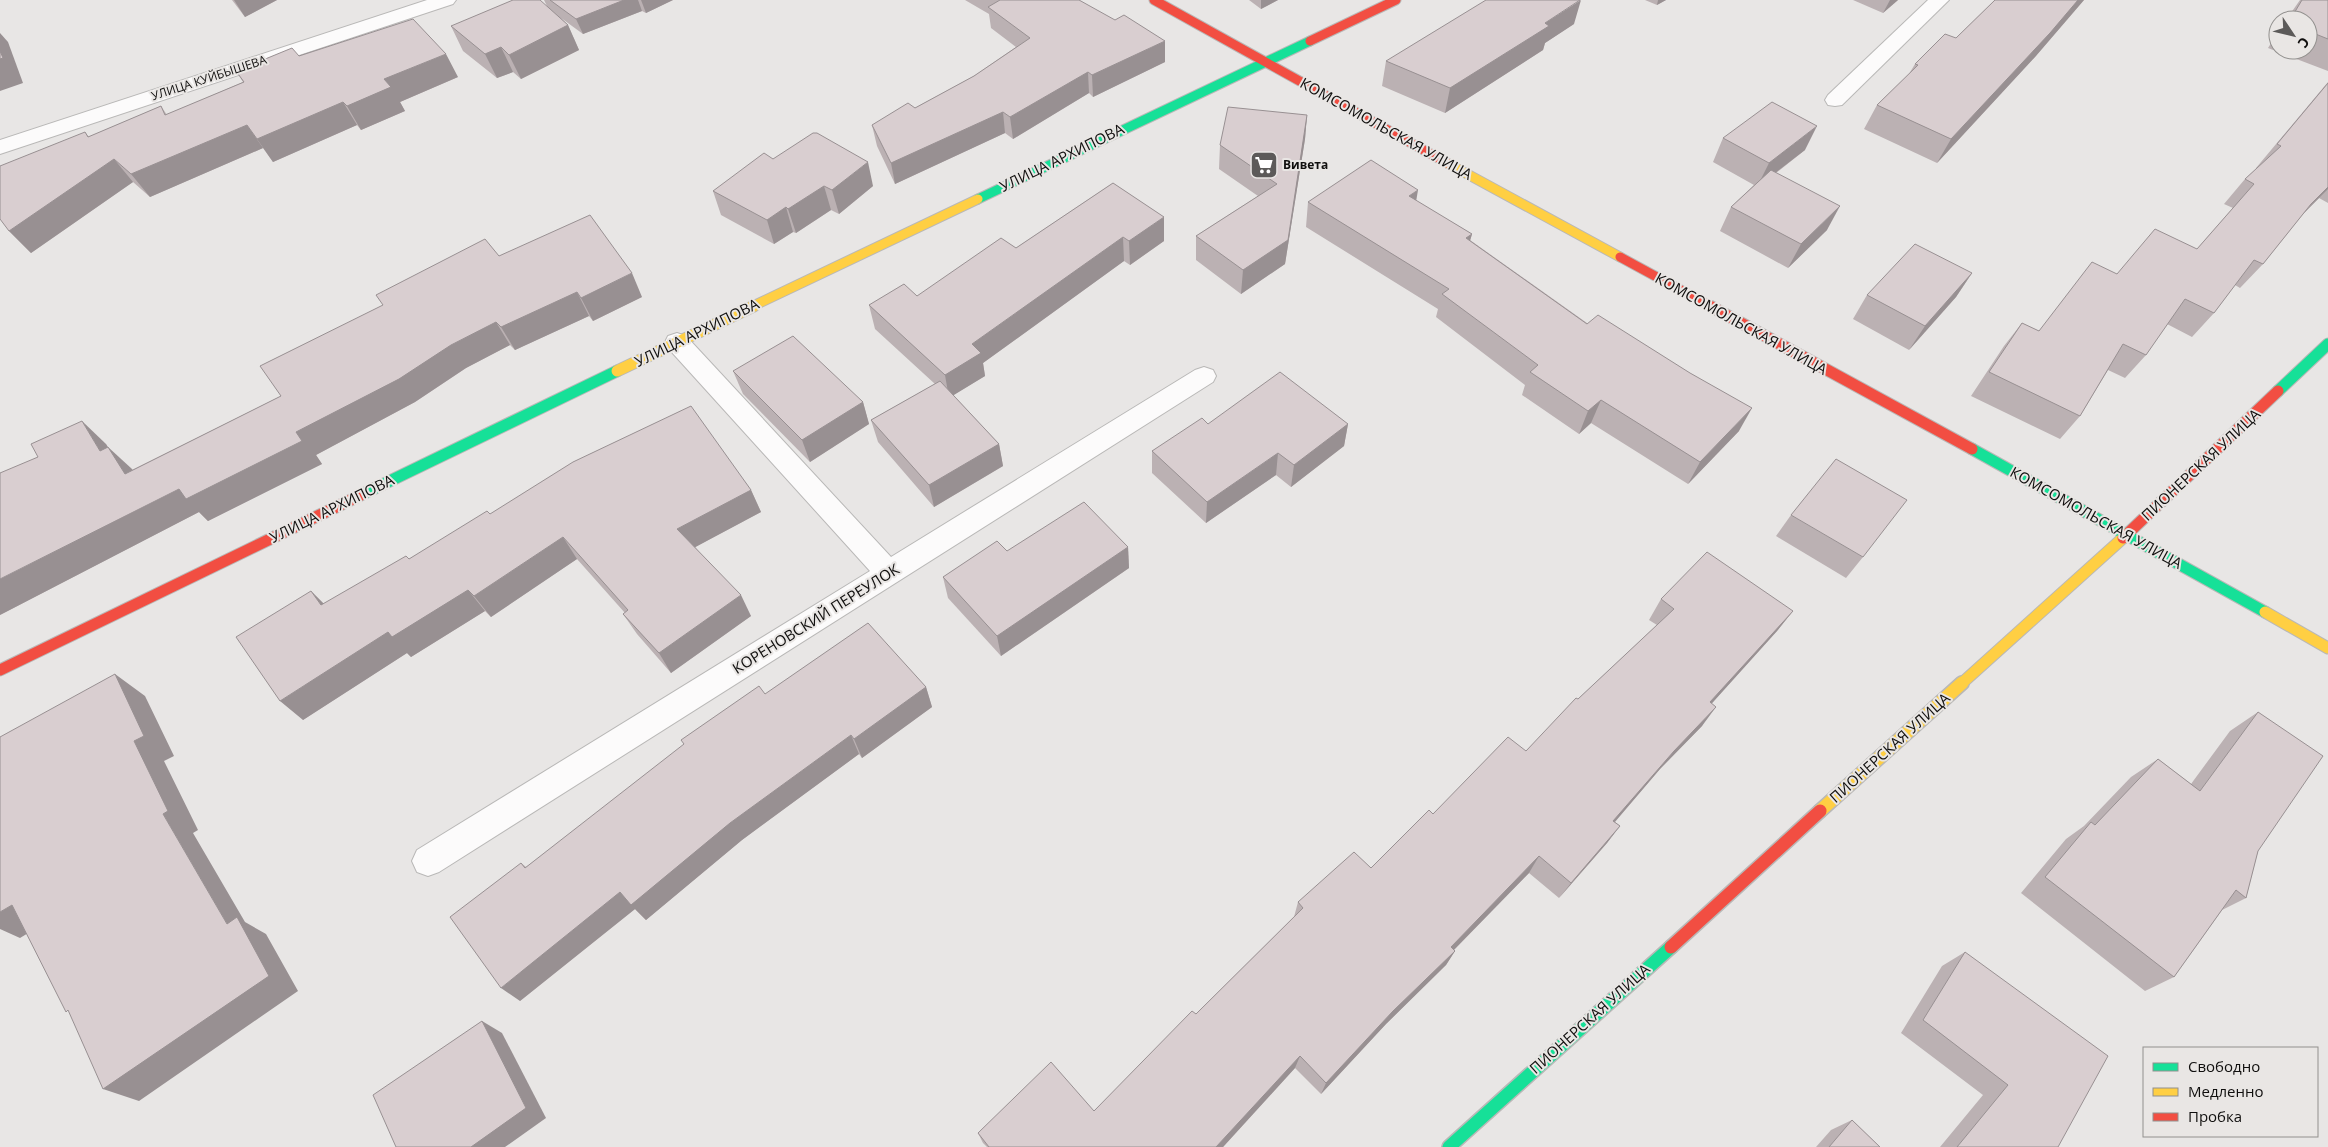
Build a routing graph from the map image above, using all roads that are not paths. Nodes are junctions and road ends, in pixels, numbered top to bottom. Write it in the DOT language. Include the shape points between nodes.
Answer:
graph roads {
  1 [pos="446,0"];
  2 [pos="1154,0"];
  3 [pos="1396,0"];
  4 [pos="1939,0"];
  5 [pos="1263,62"];
  6 [pos="1835,100"];
  7 [pos="0,147"];
  8 [pos="677,342"];
  9 [pos="2328,344"];
  10 [pos="1204,376"];
  11 [pos="2127,534"];
  12 [pos="889,574"];
  13 [pos="2328,648"];
  14 [pos="0,670"];
  15 [pos="428,861"];
  16 [pos="1449,1147"];
  1 -- 7 [label="street, УЛИЦА КУЙБЫШЕВА"];
  2 -- 5 [label="street, КОМСОМОЛЬСКАЯ УЛИЦА"];
  3 -- 5 [label="street, УЛИЦА АРХИПОВА"];
  4 -- 6 [label="street"];
  5 -- 8 [label="street, УЛИЦА АРХИПОВА"];
  5 -- 11 [label="street, КОМСОМОЛЬСКАЯ УЛИЦА"];
  8 -- 12 [label="street"];
  8 -- 14 [label="street, УЛИЦА АРХИПОВА"];
  9 -- 11 [label="street, ПИОНЕРСКАЯ УЛИЦА"];
  10 -- 12 [label="street, КОРЕНОВСКИЙ ПЕРЕУЛОК"];
  11 -- 13 [label="street, КОМСОМОЛЬСКАЯ УЛИЦА"];
  11 -- 16 [label="street, ПИОНЕРСКАЯ УЛИЦА"];
  12 -- 15 [label="street, КОРЕНОВСКИЙ ПЕРЕУЛОК"];
}
